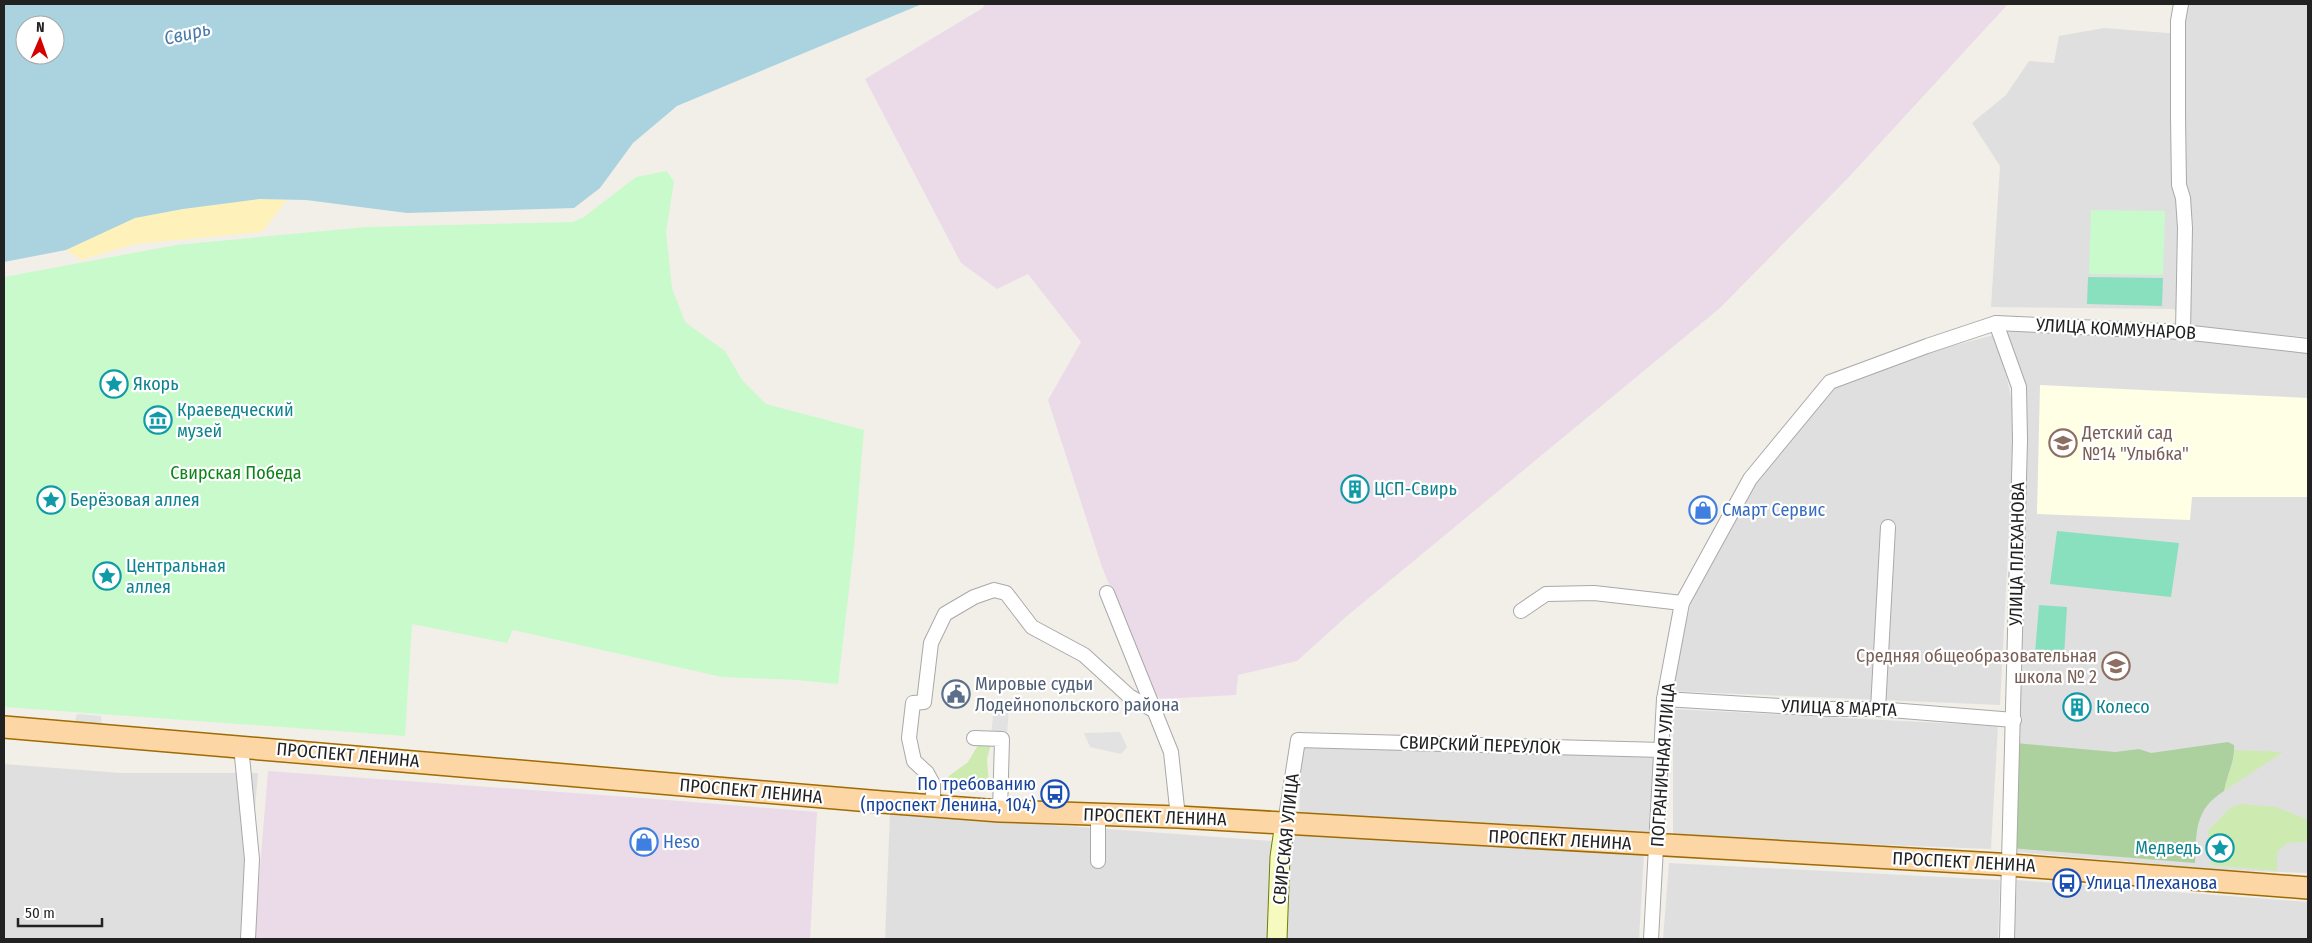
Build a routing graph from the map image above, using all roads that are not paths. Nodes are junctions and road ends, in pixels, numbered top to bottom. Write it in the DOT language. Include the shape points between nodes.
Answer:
graph roads {
  1 [pos="2181,4"];
  2 [pos="1996,323"];
  3 [pos="2183,332"];
  4 [pos="1927,346"];
  5 [pos="2308,346"];
  6 [pos="1888,527"];
  7 [pos="1107,593"];
  8 [pos="1682,603"];
  9 [pos="1520,611"];
  10 [pos="1664,699"];
  11 [pos="1878,709"];
  12 [pos="1155,710"];
  13 [pos="2014,720"];
  14 [pos="4,727"];
  15 [pos="974,738"];
  16 [pos="1298,740"];
  17 [pos="241,746"];
  18 [pos="1662,750"];
  19 [pos="933,806"];
  20 [pos="1000,811"];
  21 [pos="1098,815"];
  22 [pos="1178,817"];
  23 [pos="1285,823"];
  24 [pos="1658,845"];
  25 [pos="1098,861"];
  26 [pos="2009,865"];
  27 [pos="2308,888"];
  28 [pos="248,939"];
  29 [pos="1277,939"];
  30 [pos="1651,939"];
  31 [pos="2007,939"];
  1 -- 3 [label="street" via="2178,21 2178,116 2179,185 2184,198 2185,228"];
  2 -- 3 [label="street, УЛИЦА КОММУНАРОВ"];
  2 -- 4 [label="street, УЛИЦА КОММУНАРОВ"];
  2 -- 13 [label="street, УЛИЦА ПЛЕХАНОВА" via="2019,387"];
  3 -- 5 [label="street, УЛИЦА КОММУНАРОВ"];
  4 -- 8 [label="street, ПОГРАНИЧНАЯ УЛИЦА" via="1830,382 1750,479"];
  6 -- 11 [label="street"];
  7 -- 12 [label="street"];
  8 -- 9 [label="street" via="1594,593 1546,594"];
  8 -- 10 [label="street, ПОГРАНИЧНАЯ УЛИЦА"];
  10 -- 11 [label="street, УЛИЦА 8 МАРТА"];
  10 -- 18 [label="street, ПОГРАНИЧНАЯ УЛИЦА"];
  11 -- 13 [label="street, УЛИЦА 8 МАРТА"];
  12 -- 19 [label="street" via="1130,696 1084,656 1032,627 1006,593 994,590 974,597 945,614 931,643 924,702 913,703 909,738 914,761 933,784"];
  12 -- 22 [label="street" via="1171,752"];
  13 -- 26 [label="street, УЛИЦА ПЛЕХАНОВА"];
  14 -- 17 [label="main road, ПРОСПЕКТ ЛЕНИНА"];
  15 -- 20 [label="street" via="1002,738"];
  16 -- 18 [label="street, СВИРСКИЙ ПЕРЕУЛОК"];
  16 -- 23 [label="street, СВИРСКАЯ УЛИЦА"];
  17 -- 19 [label="main road, ПРОСПЕКТ ЛЕНИНА"];
  17 -- 28 [label="street" via="252,859"];
  18 -- 24 [label="street, ПОГРАНИЧНАЯ УЛИЦА"];
  19 -- 20 [label="main road, ПРОСПЕКТ ЛЕНИНА"];
  20 -- 21 [label="main road, ПРОСПЕКТ ЛЕНИНА"];
  21 -- 22 [label="main road, ПРОСПЕКТ ЛЕНИНА"];
  21 -- 25 [label="street"];
  22 -- 23 [label="main road, ПРОСПЕКТ ЛЕНИНА"];
  23 -- 24 [label="main road, ПРОСПЕКТ ЛЕНИНА"];
  23 -- 29 [label="street, СВИРСКАЯ УЛИЦА" via="1280,857"];
  24 -- 26 [label="main road, ПРОСПЕКТ ЛЕНИНА"];
  24 -- 30 [label="street, ПОГРАНИЧНАЯ УЛИЦА"];
  26 -- 27 [label="main road, ПРОСПЕКТ ЛЕНИНА"];
  26 -- 31 [label="street, УЛИЦА ПЛЕХАНОВА"];
}
